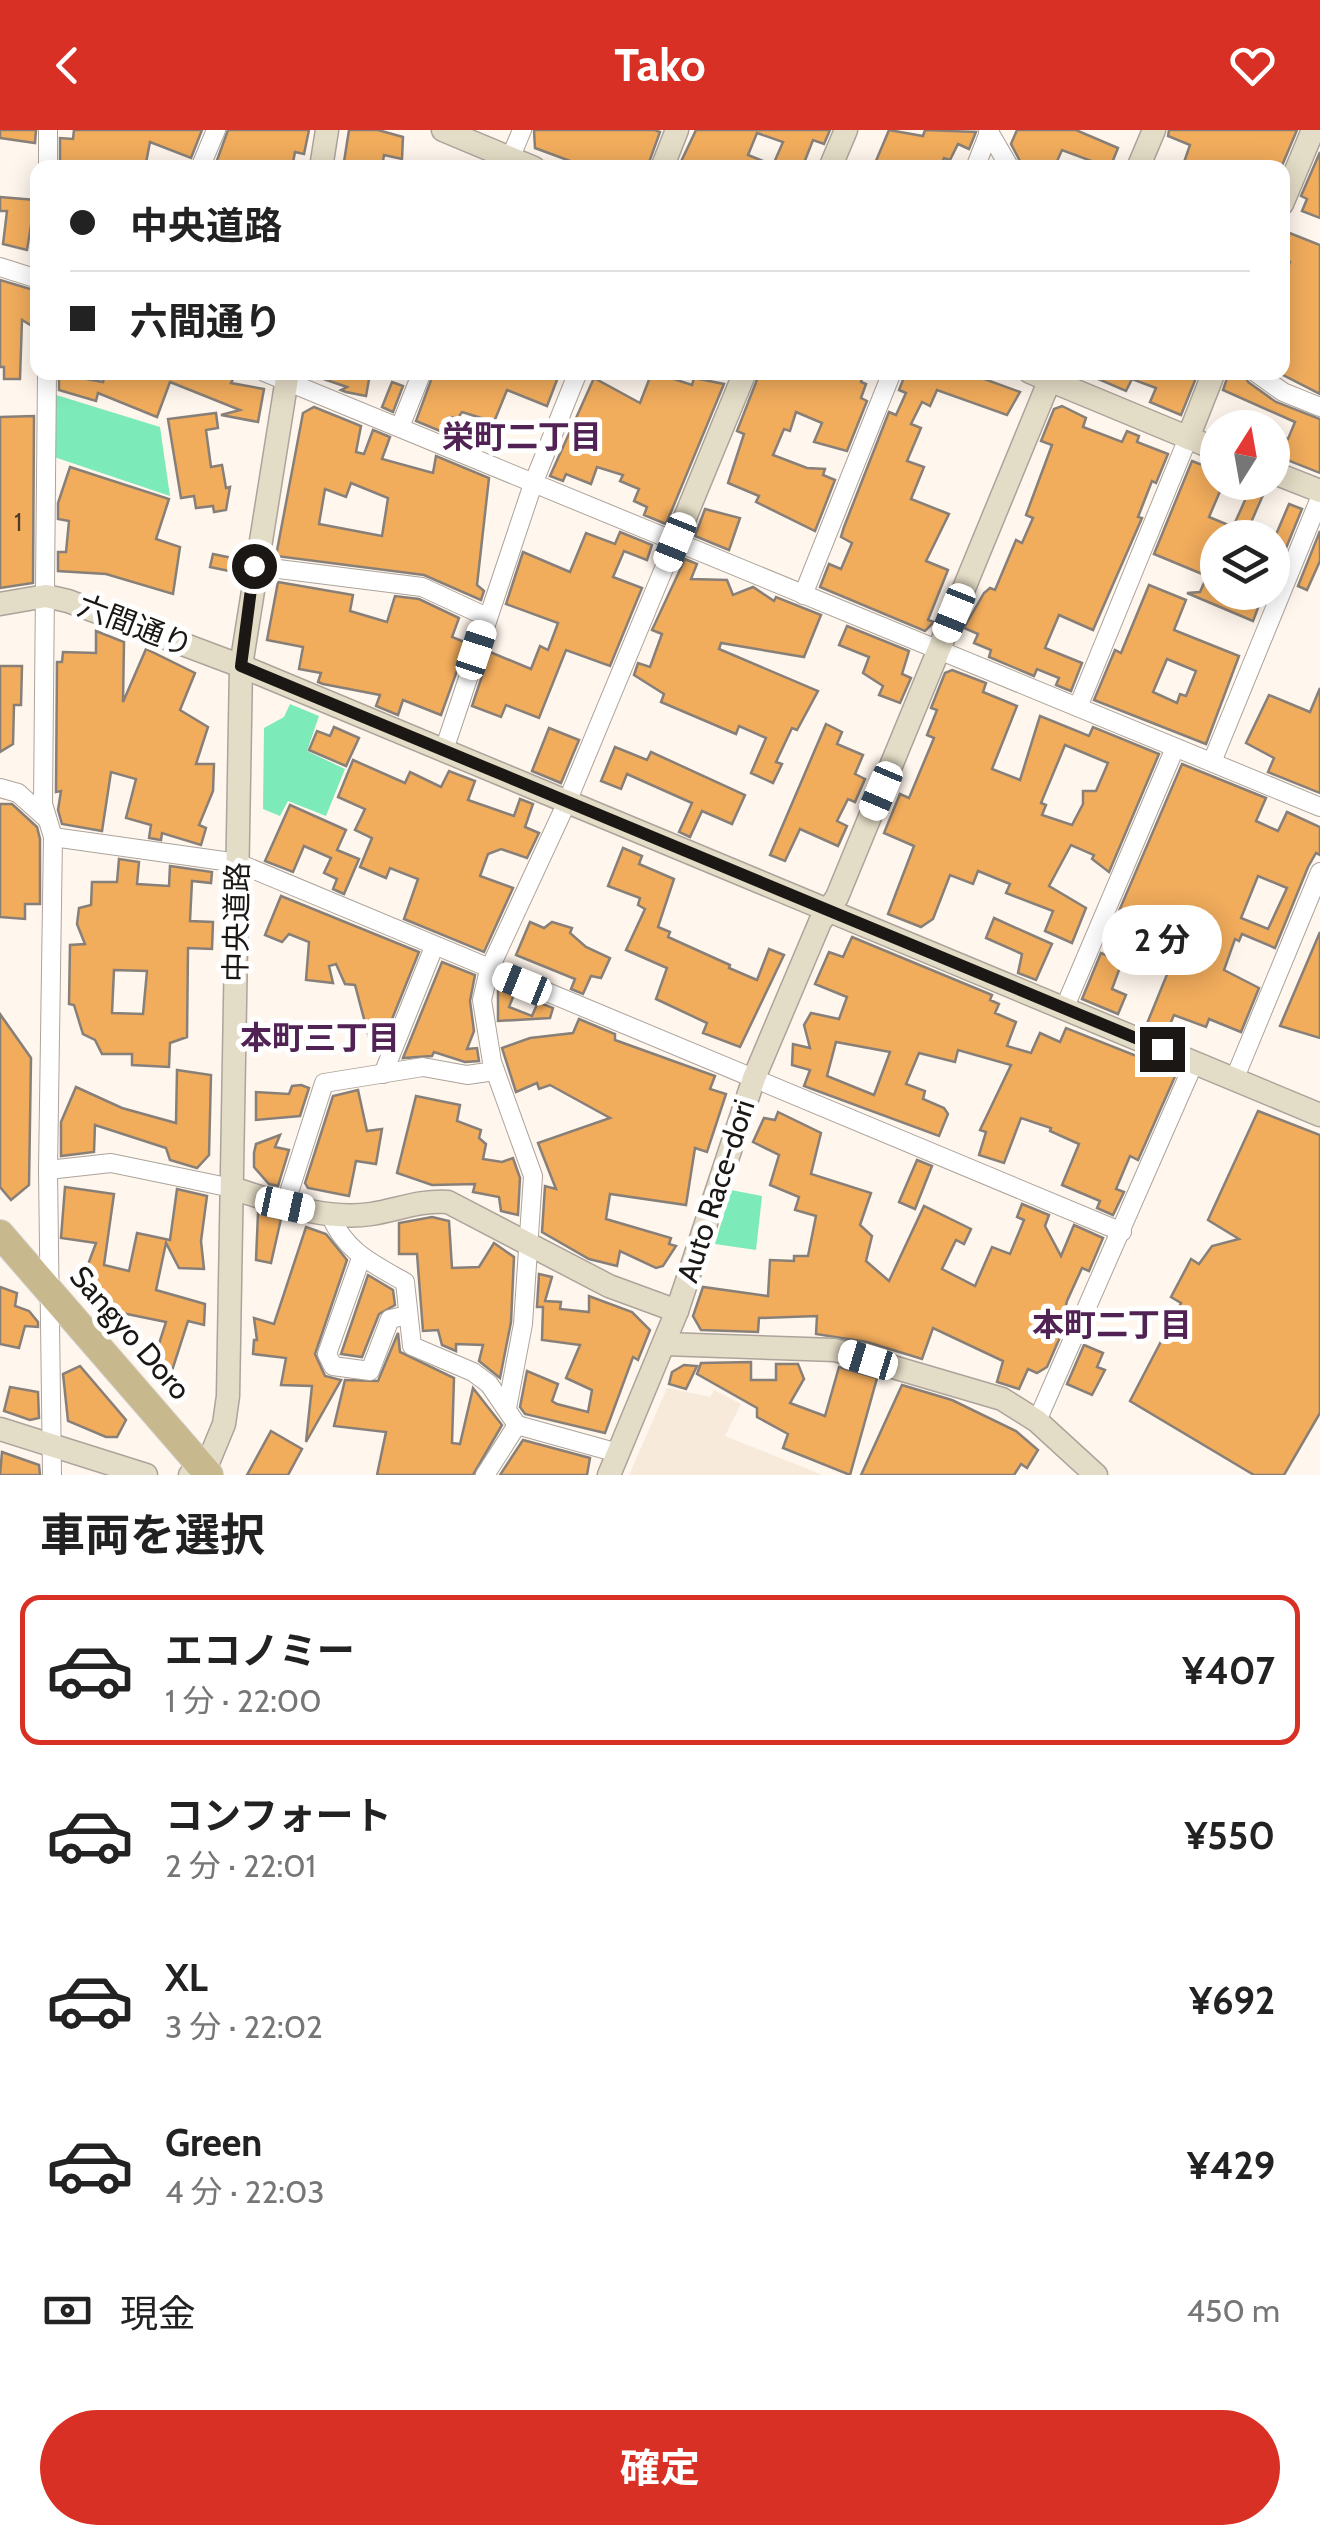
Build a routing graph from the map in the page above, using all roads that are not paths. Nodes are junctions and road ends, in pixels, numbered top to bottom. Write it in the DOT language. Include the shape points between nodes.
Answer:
graph roads {
  1 [pos="48,130"];
  2 [pos="216,130"];
  3 [pos="326,130"];
  4 [pos="443,130"];
  5 [pos="522,130"];
  6 [pos="678,130"];
  7 [pos="846,130"];
  8 [pos="989,130"];
  9 [pos="1154,130"];
  10 [pos="1312,130"];
  11 [pos="48,160"];
  12 [pos="203,160"];
  13 [pos="321,160"];
  14 [pos="502,160"];
  15 [pos="509,160"];
  16 [pos="665,160"];
  17 [pos="833,160"];
  18 [pos="978,160"];
  19 [pos="1006,160"];
  20 [pos="1141,160"];
  21 [pos="1290,184"];
  22 [pos="0,266"];
  23 [pos="30,276"];
  24 [pos="47,380"];
  25 [pos="278,380"];
  26 [pos="288,380"];
  27 [pos="419,380"];
  28 [pos="575,380"];
  29 [pos="741,380"];
  30 [pos="889,380"];
  31 [pos="1042,380"];
  32 [pos="1055,380"];
  33 [pos="1211,380"];
  34 [pos="1266,380"];
  35 [pos="1320,406"];
  36 [pos="400,428"];
  37 [pos="1188,438"];
  38 [pos="1200,443"];
  39 [pos="1290,481"];
  40 [pos="532,484"];
  41 [pos="1320,495"];
  42 [pos="675,542"];
  43 [pos="254,566"];
  44 [pos="803,595"];
  45 [pos="46,596"];
  46 [pos="0,604"];
  47 [pos="487,617"];
  48 [pos="939,650"];
  49 [pos="241,666"];
  50 [pos="1078,707"];
  51 [pos="1175,748"];
  52 [pos="444,750"];
  53 [pos="1212,762"];
  54 [pos="0,788"];
  55 [pos="567,802"];
  56 [pos="1320,807"];
  57 [pos="50,828"];
  58 [pos="238,863"];
  59 [pos="1320,872"];
  60 [pos="828,910"];
  61 [pos="434,948"];
  62 [pos="489,970"];
  63 [pos="1064,1009"];
  64 [pos="1194,1063"];
  65 [pos="495,1071"];
  66 [pos="383,1074"];
  67 [pos="754,1078"];
  68 [pos="1234,1080"];
  69 [pos="1320,1114"];
  70 [pos="48,1170"];
  71 [pos="232,1188"];
  72 [pos="285,1205"];
  73 [pos="330,1214"];
  74 [pos="1122,1232"];
  75 [pos="0,1234"];
  76 [pos="525,1244"];
  77 [pos="362,1258"];
  78 [pos="49,1288"];
  79 [pos="677,1311"];
  80 [pos="408,1315"];
  81 [pos="664,1344"];
  82 [pos="512,1416"];
  83 [pos="1037,1421"];
  84 [pos="0,1429"];
  85 [pos="53,1446"];
  86 [pos="613,1464"];
  87 [pos="1082,1470"];
  88 [pos="202,1473"];
  89 [pos="52,1475"];
  90 [pos="146,1475"];
  91 [pos="484,1475"];
  1 -- 11 [label="street"];
  2 -- 12 [label="street"];
  3 -- 13 [label="street"];
  4 -- 14 [label="street"];
  5 -- 15 [label="street"];
  6 -- 16 [label="street"];
  7 -- 17 [label="street"];
  8 -- 18 [label="street"];
  8 -- 19 [label="street"];
  9 -- 20 [label="street"];
  10 -- 21 [label="street"];
  22 -- 23 [label="street"];
  24 -- 45 [label="street"];
  25 -- 43 [label="street, 中央道路"];
  26 -- 36 [label="street"];
  27 -- 36 [label="street"];
  28 -- 40 [label="street"];
  29 -- 42 [label="street"];
  30 -- 44 [label="street"];
  31 -- 48 [label="street, Auto Race-dori"];
  32 -- 37 [label="street"];
  33 -- 37 [label="street"];
  34 -- 35 [label="street"];
  36 -- 40 [label="street"];
  37 -- 38 [label="street"];
  37 -- 50 [label="street"];
  39 -- 41 [label="street"];
  40 -- 42 [label="street"];
  40 -- 47 [label="street"];
  41 -- 53 [label="street"];
  42 -- 44 [label="street"];
  42 -- 55 [label="street"];
  43 -- 47 [label="street" via="422,587"];
  43 -- 49 [label="street, 中央道路"];
  44 -- 48 [label="street"];
  45 -- 46 [label="street, 六間通り"];
  45 -- 49 [label="street, 六間通り"];
  45 -- 57 [label="street" via="43,804"];
  47 -- 52 [label="street"];
  48 -- 50 [label="street"];
  48 -- 60 [label="street, Auto Race-dori"];
  49 -- 52 [label="street, 六間通り"];
  49 -- 58 [label="street, 中央道路"];
  50 -- 51 [label="street"];
  51 -- 53 [label="street"];
  51 -- 63 [label="street"];
  52 -- 55 [label="street, 六間通り"];
  53 -- 56 [label="street"];
  54 -- 57 [label="street" via="18,792"];
  55 -- 60 [label="street, 六間通り"];
  55 -- 62 [label="street"];
  57 -- 58 [label="street"];
  57 -- 70 [label="street"];
  58 -- 61 [label="street"];
  58 -- 71 [label="street, 中央道路"];
  59 -- 68 [label="street"];
  60 -- 63 [label="street, 六間通り"];
  60 -- 67 [label="street, Auto Race-dori"];
  61 -- 62 [label="street"];
  61 -- 66 [label="street"];
  62 -- 65 [label="street" via="482,1000"];
  62 -- 67 [label="street"];
  63 -- 64 [label="street, 六間通り"];
  64 -- 68 [label="street, 六間通り"];
  64 -- 74 [label="street"];
  65 -- 66 [label="street" via="468,1075 423,1067"];
  65 -- 76 [label="street" via="532,1176"];
  66 -- 72 [label="street" via="324,1082"];
  67 -- 74 [label="street"];
  67 -- 79 [label="street, Auto Race-dori"];
  68 -- 69 [label="street, 六間通り"];
  70 -- 71 [label="street" via="111,1164"];
  70 -- 78 [label="street"];
  71 -- 72 [label="street"];
  71 -- 88 [label="street, 中央道路" via="228,1396 224,1424"];
  72 -- 73 [label="street"];
  73 -- 76 [label="street" via="448,1202"];
  73 -- 77 [label="street"];
  74 -- 83 [label="street"];
  75 -- 78 [label="main road, Sangyo Doro"];
  76 -- 79 [label="street"];
  76 -- 82 [label="street"];
  77 -- 80 [label="street" via="405,1282"];
  77 -- 80 [label="street" via="329,1361 370,1371 390,1318"];
  78 -- 85 [label="street"];
  78 -- 88 [label="main road, Sangyo Doro"];
  79 -- 81 [label="street, Auto Race-dori"];
  80 -- 82 [label="street" via="412,1346 473,1372"];
  81 -- 83 [label="street" via="835,1350 1002,1400"];
  81 -- 86 [label="street, Auto Race-dori"];
  82 -- 86 [label="street"];
  82 -- 91 [label="street"];
  83 -- 87 [label="street"];
  84 -- 85 [label="street"];
  85 -- 89 [label="street"];
  85 -- 90 [label="street"];
}
